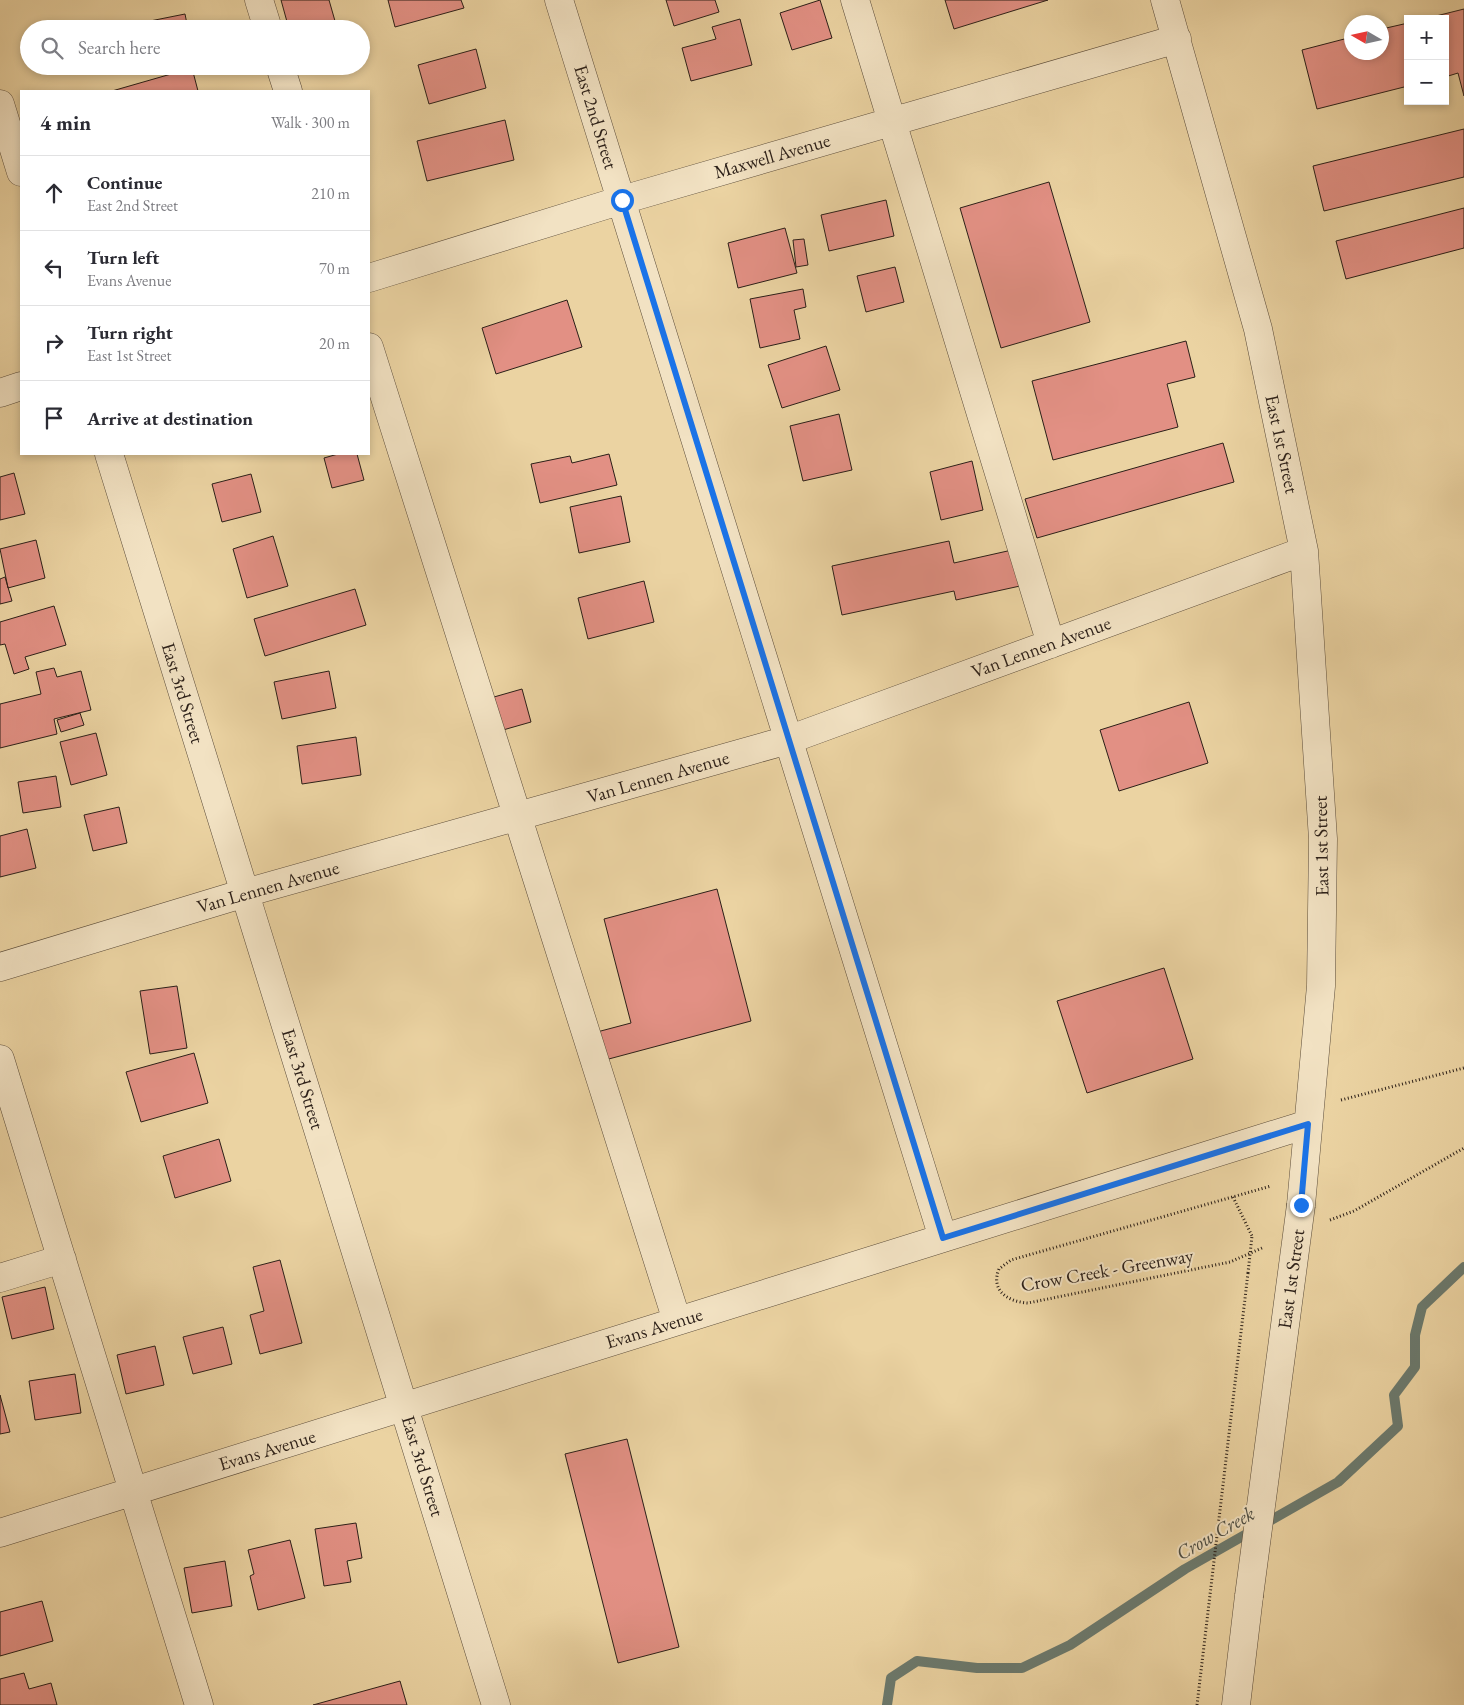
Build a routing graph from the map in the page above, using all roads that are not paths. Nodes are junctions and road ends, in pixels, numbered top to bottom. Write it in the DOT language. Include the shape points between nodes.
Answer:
graph roads {
  1 [pos="259,0"];
  2 [pos="559,0"];
  3 [pos="855,0"];
  4 [pos="1165,0"];
  5 [pos="265,20"];
  6 [pos="1177,39"];
  7 [pos="283,75"];
  8 [pos="288,90"];
  9 [pos="0,104"];
  10 [pos="892,121"];
  11 [pos="20,169"];
  12 [pos="622,200"];
  13 [pos="370,278"];
  14 [pos="370,350"];
  15 [pos="20,386"];
  16 [pos="0,393"];
  17 [pos="108,455"];
  18 [pos="1304,551"];
  19 [pos="1051,644"];
  20 [pos="788,740"];
  21 [pos="517,816"];
  22 [pos="245,893"];
  23 [pos="0,967"];
  24 [pos="0,1059"];
  25 [pos="1308,1116"];
  26 [pos="943,1238"];
  27 [pos="62,1259"];
  28 [pos="0,1278"];
  29 [pos="676,1321"];
  30 [pos="404,1407"];
  31 [pos="133,1492"];
  32 [pos="0,1533"];
  33 [pos="199,1705"];
  34 [pos="496,1705"];
  35 [pos="1236,1705"];
  1 -- 5 [label="street"];
  2 -- 12 [label="street, East 2nd Street"];
  3 -- 10 [label="street"];
  4 -- 6 [label="street, East 1st Street"];
  6 -- 10 [label="street, Maxwell Avenue"];
  6 -- 18 [label="street, East 1st Street" via="1258,329"];
  7 -- 8 [label="street"];
  9 -- 11 [label="street"];
  10 -- 12 [label="street, Maxwell Avenue"];
  10 -- 19 [label="street"];
  12 -- 13 [label="street, Maxwell Avenue"];
  12 -- 20 [label="street, East 2nd Street"];
  14 -- 21 [label="street"];
  15 -- 16 [label="street"];
  17 -- 22 [label="street, East 3rd Street"];
  18 -- 19 [label="street, Van Lennen Avenue"];
  18 -- 25 [label="street, East 1st Street" via="1323,838 1321,986"];
  19 -- 20 [label="street, Van Lennen Avenue"];
  20 -- 21 [label="street, Van Lennen Avenue"];
  20 -- 26 [label="street, East 2nd Street"];
  21 -- 22 [label="street, Van Lennen Avenue"];
  21 -- 29 [label="street"];
  22 -- 23 [label="street, Van Lennen Avenue"];
  22 -- 30 [label="street, East 3rd Street"];
  24 -- 27 [label="street"];
  25 -- 26 [label="street, Evans Avenue"];
  25 -- 35 [label="street, East 1st Street, bridge" via="1301,1205"];
  26 -- 29 [label="street, Evans Avenue"];
  27 -- 28 [label="street"];
  27 -- 31 [label="street"];
  29 -- 30 [label="street, Evans Avenue"];
  30 -- 31 [label="street, Evans Avenue"];
  30 -- 34 [label="street, East 3rd Street"];
  31 -- 32 [label="street, Evans Avenue"];
  31 -- 33 [label="street"];
}
